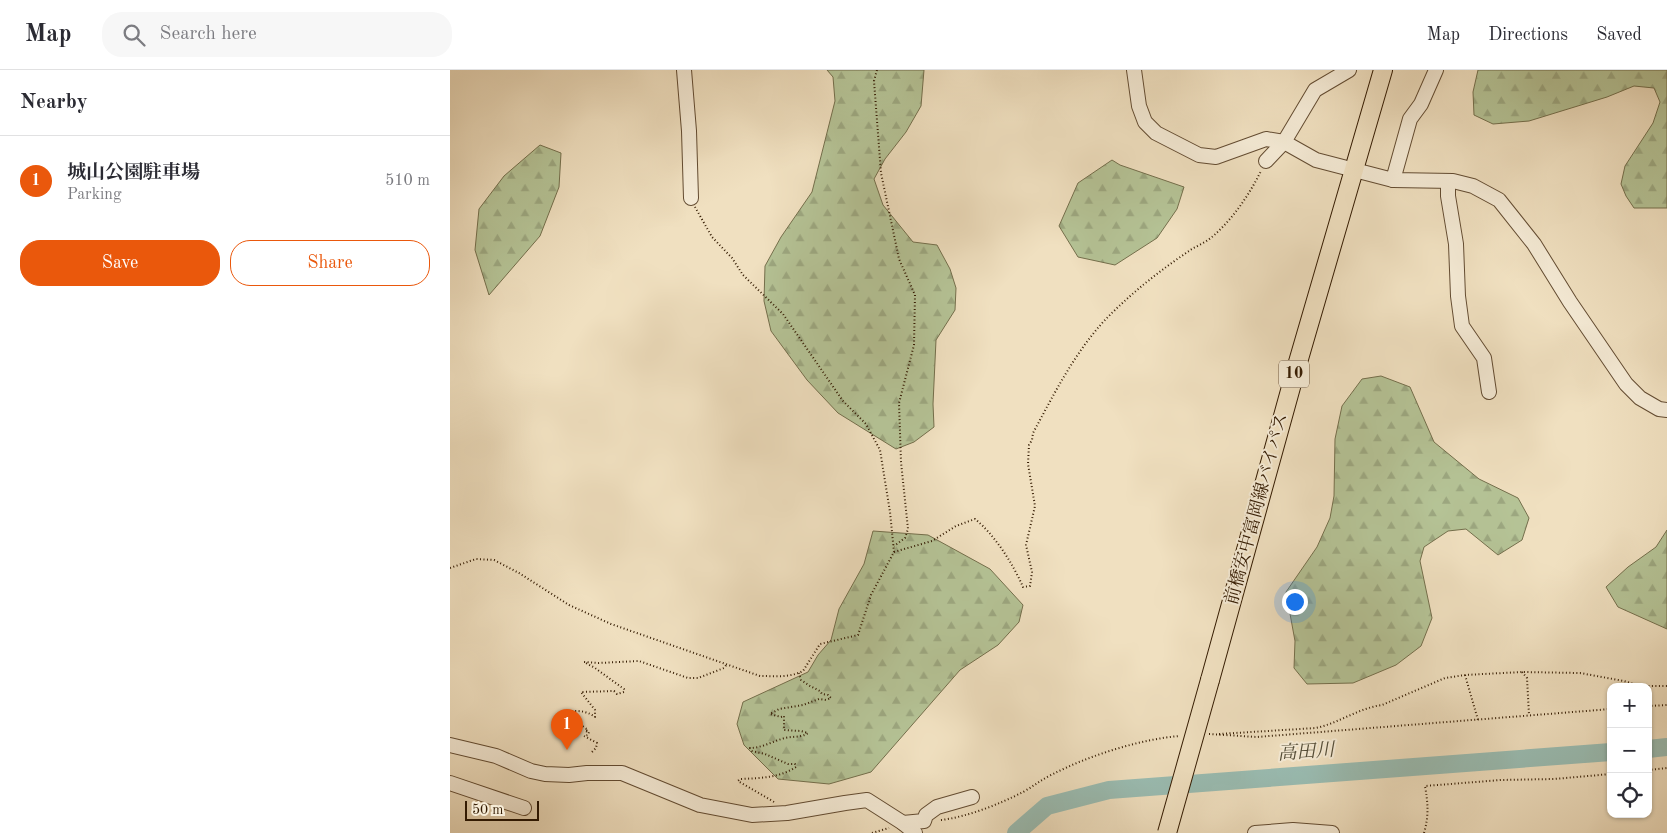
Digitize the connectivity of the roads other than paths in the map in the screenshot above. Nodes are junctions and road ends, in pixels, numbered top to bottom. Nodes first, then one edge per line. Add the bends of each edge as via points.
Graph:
1 (684, 70) edge
2 (1134, 70) edge
3 (1348, 70) edge
4 (1383, 70) edge
5 (1436, 70) edge
6 (1284, 142) junction
7 (1266, 161) road end
8 (1354, 170) junction
9 (1393, 180) junction
10 (1448, 181) junction
11 (691, 198) road end
12 (1489, 392) dead end
13 (1667, 410) edge
14 (450, 745) edge
15 (450, 783) edge
16 (972, 797) dead end
17 (524, 808) dead end
18 (903, 823) junction
19 (915, 833) edge
20 (1167, 833) edge
21 (1255, 833) edge
22 (1332, 833) edge

1 - 11 street
2 - 6 street via 1139,106 1145,122 1156,133 1199,156 1216,157 1266,139
3 - 6 street via 1315,90
4 - 8 main road, 前橋安中富岡線バイパス / 10
5 - 9 street via 1421,104 1410,119
6 - 7 street
6 - 8 street via 1316,160
8 - 9 street
8 - 20 main road, 前橋安中富岡線バイパス / 10, bridge
9 - 10 street
10 - 12 street via 1462,326 1484,358
10 - 13 street via 1473,186 1499,200 1534,244 1626,384 1640,398
14 - 18 street via 496,756 544,774 622,773 700,805 752,815 787,813 866,800
15 - 17 street
16 - 18 street via 937,807 926,815 924,821
18 - 19 street
21 - 22 street via 1293,830

